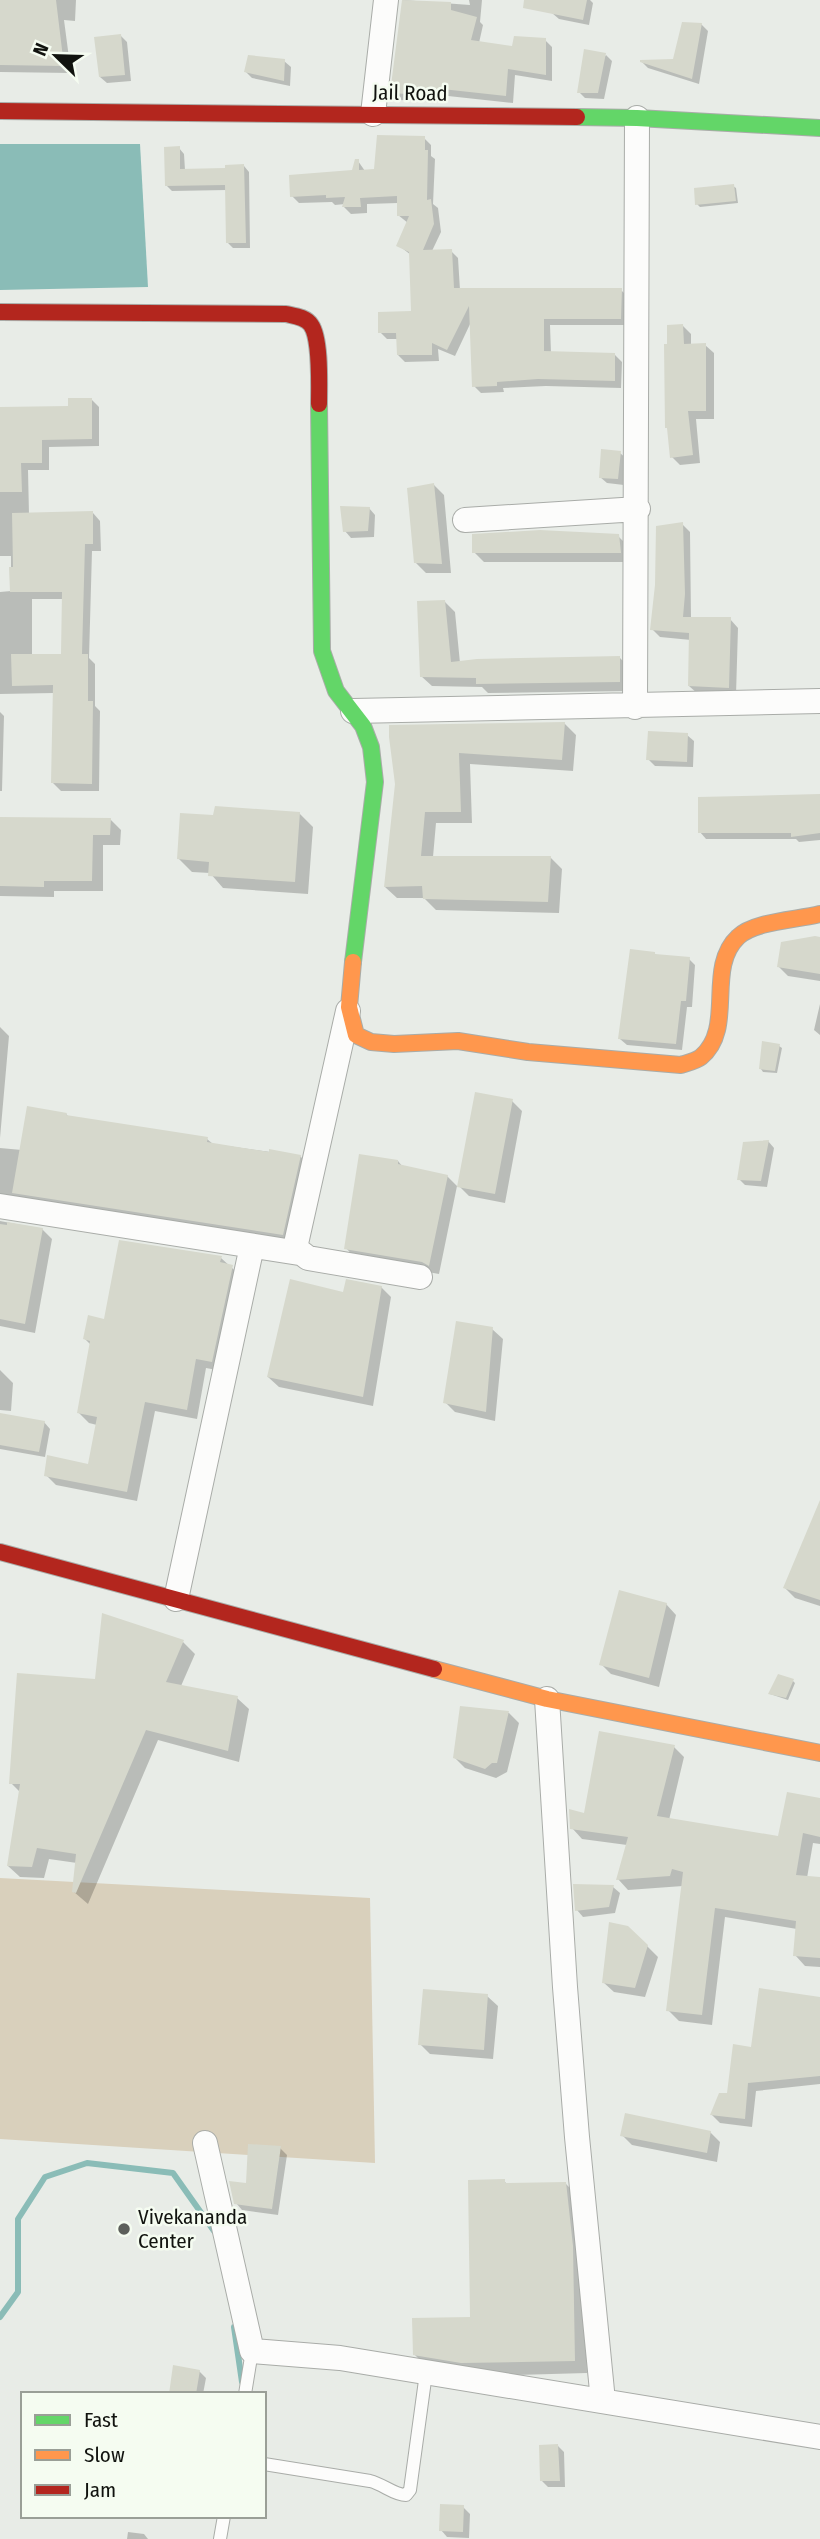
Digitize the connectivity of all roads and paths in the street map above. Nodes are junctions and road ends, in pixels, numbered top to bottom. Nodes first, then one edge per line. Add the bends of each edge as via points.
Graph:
1 (386, 0) edge
2 (0, 111) edge
3 (373, 114) junction
4 (637, 118) junction
5 (820, 128) edge
6 (0, 312) edge
7 (638, 509) junction
8 (465, 520) dead end
9 (820, 701) edge
10 (635, 706) junction
11 (353, 712) junction
12 (820, 915) edge
13 (349, 1007) junction
14 (0, 1206) edge
15 (252, 1246) junction
16 (299, 1253) junction
17 (420, 1277) dead end
18 (0, 1552) edge
19 (176, 1599) junction
20 (548, 1699) junction
21 (820, 1753) edge
22 (205, 2143) dead end
23 (252, 2351) junction
24 (426, 2373) junction
25 (245, 2392) edge
26 (603, 2401) junction
27 (820, 2437) edge
28 (266, 2464) edge
29 (224, 2518) edge
30 (220, 2539) edge

1 - 3 street
2 - 3 street, Jail Road
3 - 4 street, Jail Road
4 - 5 street, Jail Road
4 - 7 street
6 - 11 street via 286,314 306,319 313,327 319,390 322,651 336,691
7 - 8 street
7 - 10 street
9 - 10 street
10 - 11 street
11 - 13 street via 371,747 375,782
12 - 13 street via 764,925 738,935 726,956 714,1040 707,1055 694,1063 528,1052 458,1041 371,1042 356,1035
13 - 16 street via 295,1241
14 - 15 street
15 - 16 street
15 - 19 street
16 - 17 street
18 - 19 street
19 - 20 street
20 - 21 street
20 - 26 street via 571,2069
22 - 23 street
23 - 24 street via 340,2358
23 - 25 lane
24 - 26 street
24 - 28 lane via 406,2495 376,2482
26 - 27 street
29 - 30 lane

